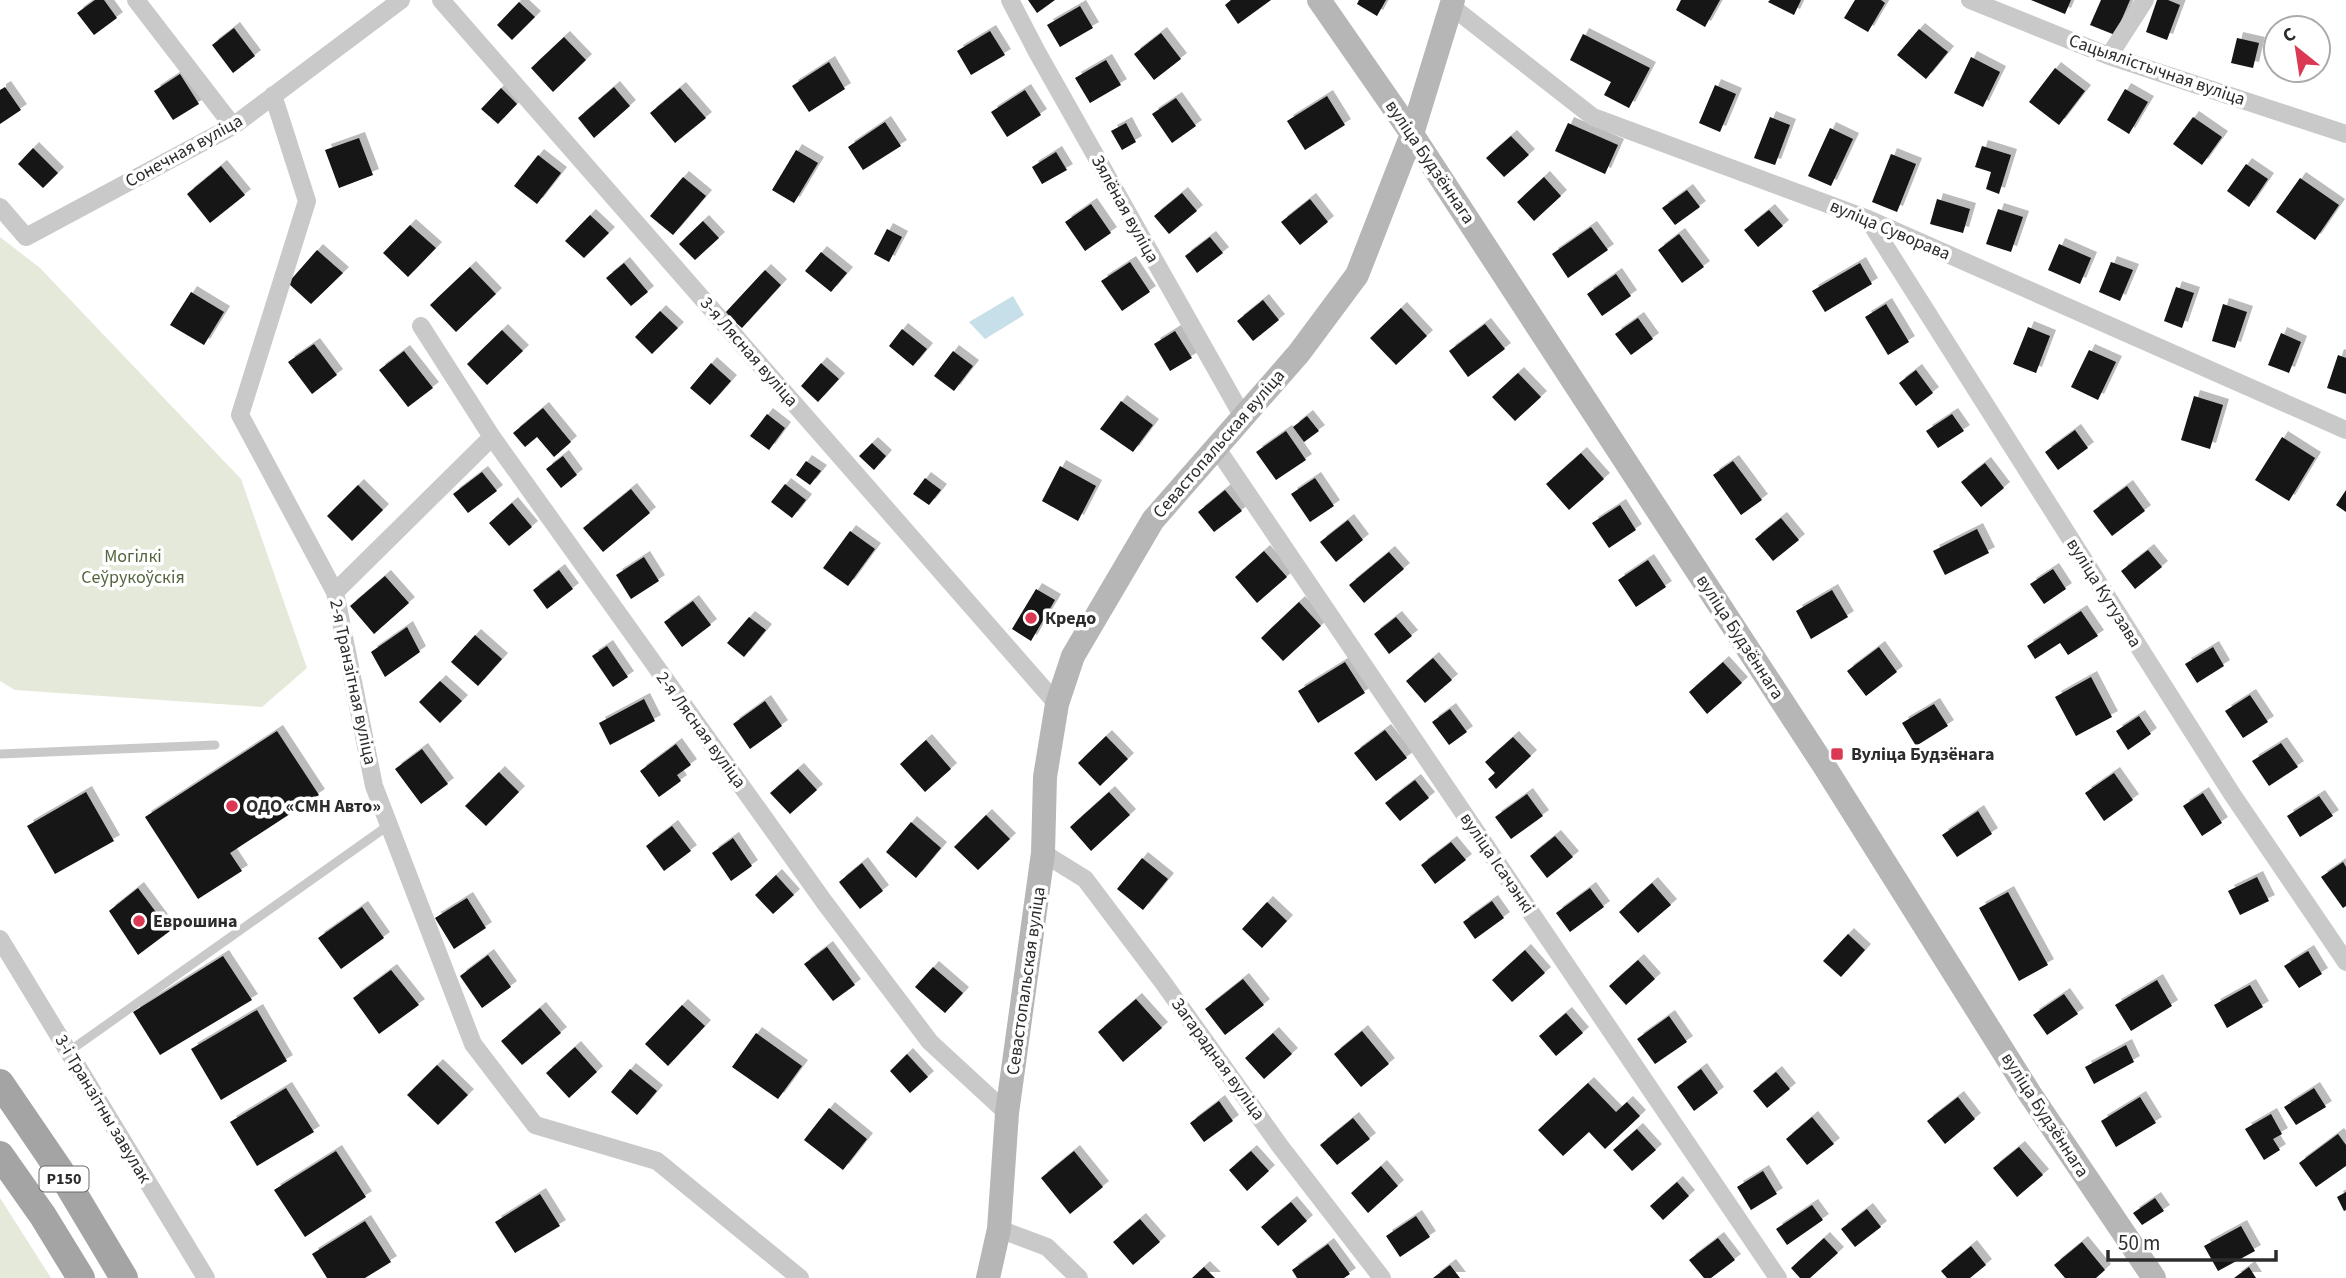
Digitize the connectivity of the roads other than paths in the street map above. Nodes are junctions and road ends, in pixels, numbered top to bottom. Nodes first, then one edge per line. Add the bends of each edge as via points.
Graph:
1 (136, 0) edge
2 (401, 0) edge
3 (441, 0) edge
4 (1010, 0) edge
5 (1319, 0) edge
6 (1970, 0) edge
7 (2145, 0) edge
8 (1452, 3) edge
9 (2109, 56) junction
10 (273, 95) junction
11 (233, 126) junction
12 (1412, 134) junction
13 (2346, 134) edge
14 (0, 207) edge
15 (1868, 219) junction
16 (421, 326) dead end
17 (1243, 417) junction
18 (2346, 430) edge
19 (492, 436) junction
20 (1216, 447) junction
21 (335, 592) junction
22 (1057, 704) junction
23 (215, 745) dead end
24 (0, 754) edge
25 (389, 825) junction
26 (1043, 853) junction
27 (0, 939) edge
28 (2346, 962) edge
29 (68, 1052) junction
30 (0, 1083) edge
31 (1007, 1113) junction
32 (0, 1155) edge
33 (999, 1230) junction
34 (81, 1278) edge
35 (124, 1278) edge
36 (206, 1278) edge
37 (800, 1278) edge
38 (988, 1278) edge
39 (1079, 1278) edge
40 (1382, 1278) edge
41 (1778, 1278) edge
42 (2154, 1278) edge

1 - 11 street
2 - 10 street, Сонечная вуліца
3 - 22 street, 3-я Лясная вуліца
4 - 17 street, Зялёная вуліца
5 - 12 street, вуліца Будзённага
6 - 9 street, Сацыялістычная вуліца
7 - 9 street
8 - 12 street, Севастопальская вуліца
8 - 15 street, вуліца Суворава via 1593,117
9 - 13 street, Сацыялістычная вуліца
10 - 11 street, Сонечная вуліца
10 - 21 street, 2-я Транзітная вуліца via 307,201 240,415
11 - 14 street, Сонечная вуліца via 26,237
12 - 17 street, Севастопальская вуліца via 1357,275
12 - 42 street, вуліца Будзённага
15 - 18 street, вуліца Суворава
15 - 28 street, вуліца Кутузава via 2232,794
16 - 19 street, 2-я Лясная вуліца
17 - 20 street, Севастопальская вуліца
19 - 21 street
19 - 31 street, 2-я Лясная вуліца via 922,1032
20 - 22 street, Севастопальская вуліца via 1153,520 1073,656
20 - 41 street, вуліца Ісачэнкі
21 - 25 street, 2-я Транзітная вуліца via 374,786
22 - 26 street, Севастопальская вуліца via 1045,777
23 - 24 lane
25 - 29 lane
25 - 37 street, 2-я Транзітная вуліца via 473,1044 535,1125 657,1161
26 - 31 street, Севастопальская вуліца
26 - 40 street, Загарадная вуліца via 1086,878
27 - 29 street, 3-і Транзітны завулак
29 - 36 street, 3-і Транзітны завулак
30 - 35 main road, Р150
31 - 33 street, Севастопальская вуліца
32 - 34 main road, Р150
33 - 38 street, Севастопальская вуліца
33 - 39 street via 1047,1247

